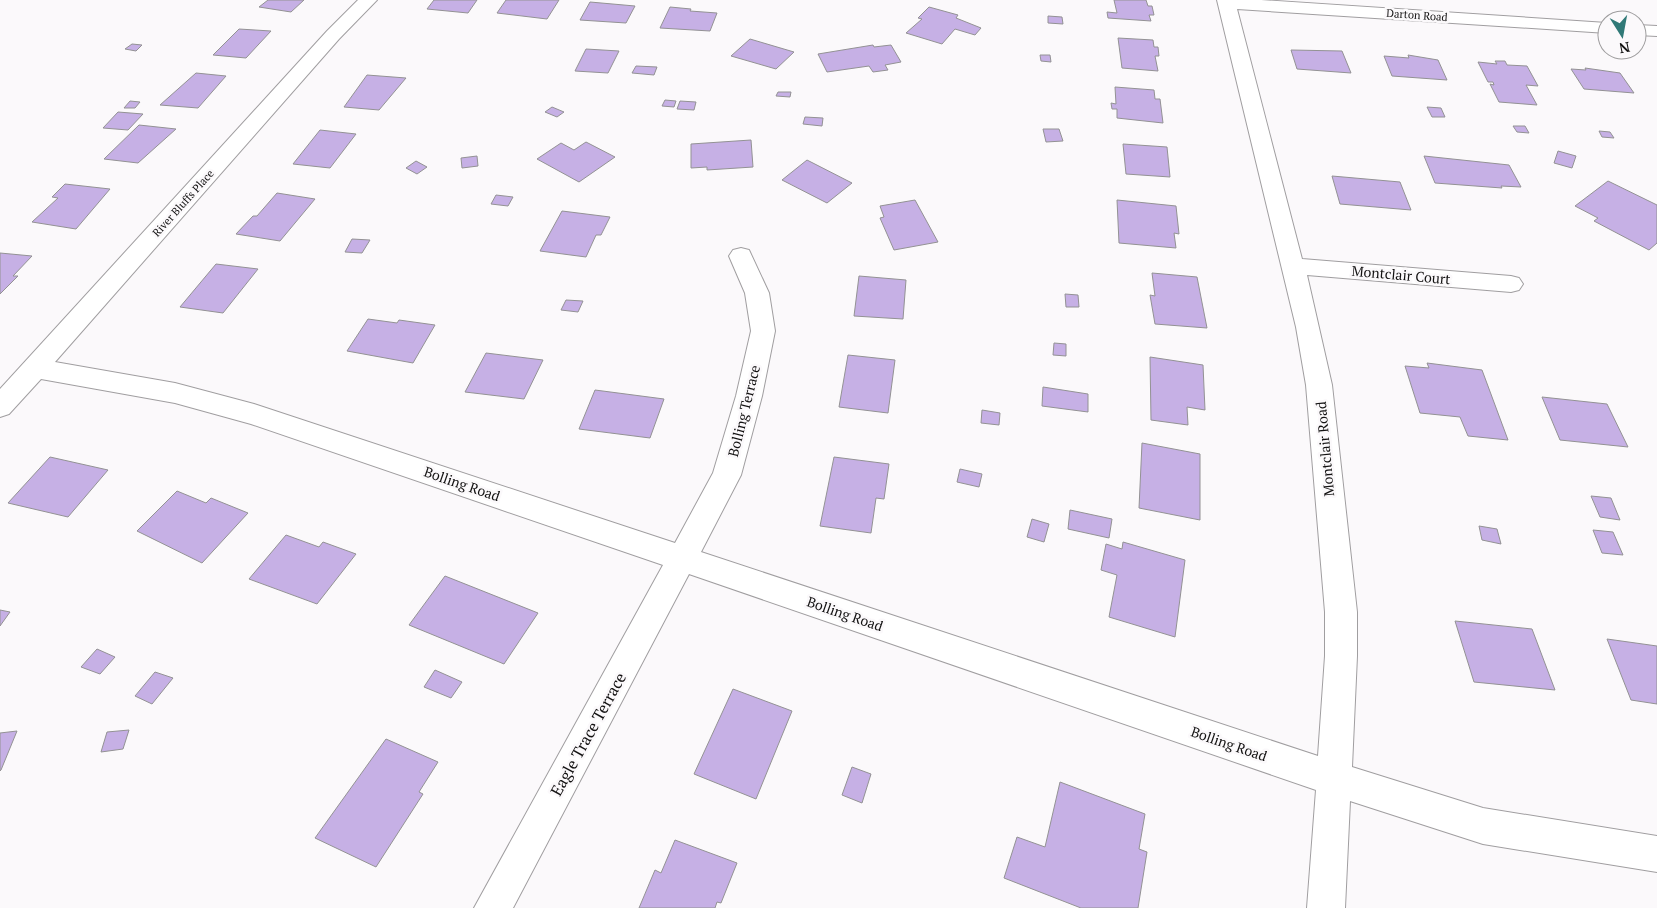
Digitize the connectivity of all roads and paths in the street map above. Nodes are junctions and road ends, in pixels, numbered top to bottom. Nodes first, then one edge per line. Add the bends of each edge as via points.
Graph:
1 (368, 0) edge
2 (1226, 1) edge
3 (1597, 27) edge
4 (740, 256) dead end
5 (1292, 266) junction
6 (1511, 284) dead end
7 (35, 368) junction
8 (0, 407) edge
9 (683, 560) junction
10 (1334, 779) junction
11 (1657, 854) edge
12 (493, 908) edge
13 (1326, 908) edge

1 - 7 street, River Bluffs Place
2 - 3 street, Darton Road
2 - 5 street, Montclair Road
4 - 9 street, Bolling Terrace via 757,293 763,330 727,475
5 - 6 street, Montclair Court
5 - 10 street, Montclair Road via 1320,385 1341,612
7 - 8 street, River Bluffs Place
7 - 9 street, Bolling Road via 175,393 254,414
9 - 10 street, Bolling Road
9 - 12 street, Eagle Trace Terrace
10 - 11 street, Bolling Road via 1483,826
10 - 13 street, Montclair Road

